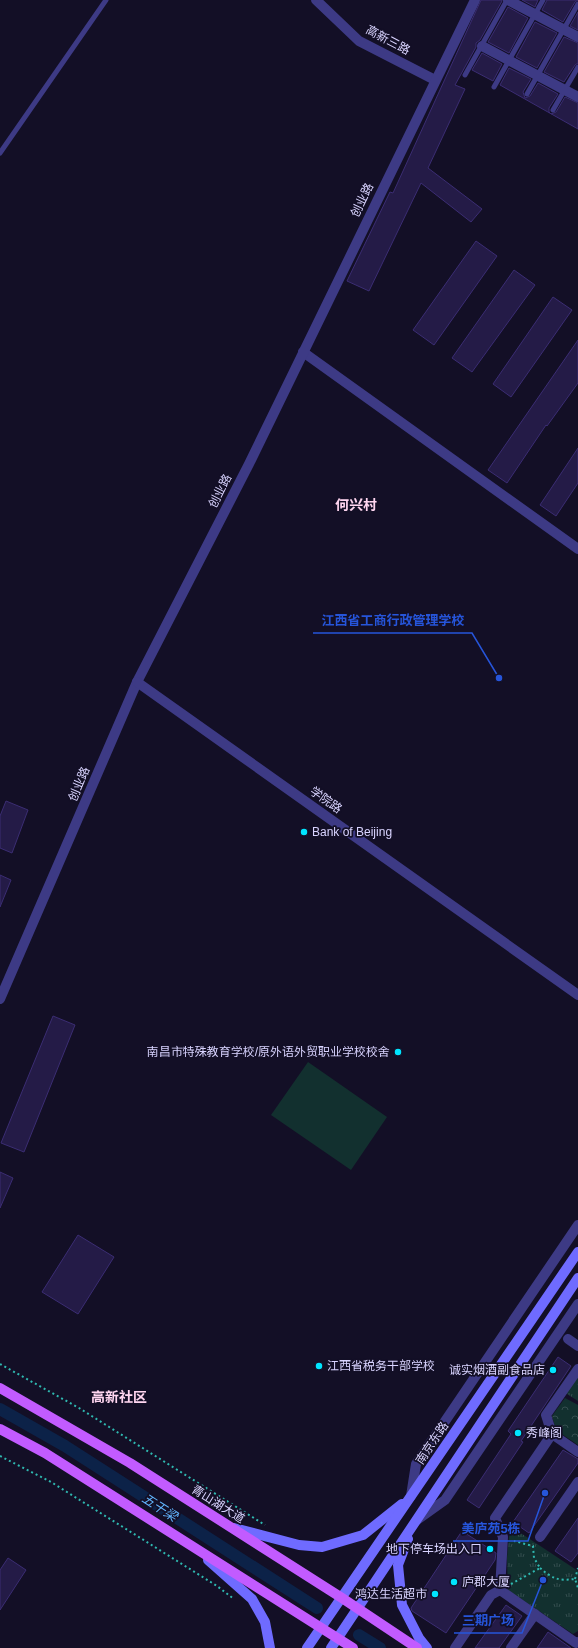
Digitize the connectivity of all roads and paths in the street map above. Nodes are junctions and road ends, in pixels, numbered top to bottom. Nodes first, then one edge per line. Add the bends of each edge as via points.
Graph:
1 (106, 0) edge
2 (316, 0) edge
3 (475, 0) edge
4 (508, 0) edge
5 (543, 0) edge
6 (578, 4) edge
7 (535, 14) junction
8 (564, 30) junction
9 (578, 38) edge
10 (482, 46) junction
11 (509, 60) junction
12 (578, 67) edge
13 (465, 75) dead end
14 (537, 76) junction
15 (435, 80) junction
16 (494, 87) dead end
17 (564, 90) junction
18 (527, 94) dead end
19 (578, 98) edge
20 (553, 110) dead end
21 (0, 154) edge
22 (303, 352) junction
23 (578, 549) edge
24 (137, 682) junction
25 (578, 995) edge
26 (0, 1000) edge
27 (578, 1225) edge
28 (578, 1252) edge
29 (578, 1278) edge
30 (578, 1304) edge
31 (568, 1340) dead end
32 (578, 1346) edge
33 (0, 1364) edge
34 (578, 1369) edge
35 (0, 1388) edge
36 (0, 1429) edge
37 (552, 1434) junction
38 (578, 1452) edge
39 (0, 1456) edge
40 (578, 1482) edge
41 (411, 1496) junction
42 (413, 1523) junction
43 (265, 1524) dead end
44 (230, 1527) junction
45 (503, 1537) junction
46 (540, 1537) dead end
47 (193, 1546) junction
48 (540, 1568) junction
49 (578, 1568) edge
50 (575, 1578) junction
51 (578, 1588) edge
52 (500, 1590) junction
53 (342, 1598) junction
54 (235, 1600) dead end
55 (358, 1608) junction
56 (535, 1614) junction
57 (321, 1627) junction
58 (338, 1638) junction
59 (576, 1644) edge
60 (270, 1648) edge
61 (307, 1648) edge
62 (331, 1648) edge
63 (353, 1648) edge
64 (418, 1648) edge
65 (427, 1648) edge
66 (455, 1648) edge
67 (511, 1648) edge

1 - 21 lane
2 - 15 street, 高新三路 via 359,41
3 - 15 street, 创业路
4 - 7 street
4 - 10 lane
5 - 7 lane
6 - 8 lane
7 - 8 street
7 - 11 lane
8 - 9 street
8 - 14 lane
10 - 11 street
10 - 13 lane
11 - 14 street
11 - 16 lane
12 - 17 lane
14 - 17 street
14 - 18 lane
15 - 22 street, 创业路
17 - 19 street
17 - 20 lane
22 - 23 street
22 - 24 street, 创业路 via 249,464
24 - 25 street, 学院路
24 - 26 street, 创业路
27 - 41 street via 416,1464
28 - 41 main road, 南京东路
29 - 42 main road
30 - 42 street via 445,1500
31 - 32 street
33 - 43 path via 78,1408
34 - 37 street via 546,1415
35 - 44 main road, 青山湖大道 via 130,1464
36 - 47 main road via 45,1453
37 - 38 street
37 - 45 street via 495,1518
39 - 54 path via 52,1482 217,1586
40 - 46 street
41 - 44 main road via 363,1535 322,1547 299,1545
41 - 53 main road, 南京东路
42 - 55 main road
42 - 65 main road via 398,1565 402,1605
44 - 53 main road, 青山湖大道
45 - 48 path via 533,1546 534,1558
45 - 52 street
47 - 57 main road
47 - 60 main road via 252,1599 265,1622
48 - 50 path via 551,1577 562,1581
48 - 52 path
49 - 50 path
50 - 51 path
52 - 56 street
52 - 66 street via 491,1595
53 - 55 main road, 青山湖大道
53 - 57 main road, 南京东路
55 - 58 main road
55 - 64 main road, 青山湖大道
56 - 59 street
56 - 67 street
57 - 58 main road
57 - 61 main road, 南京东路
58 - 62 main road
58 - 63 main road

